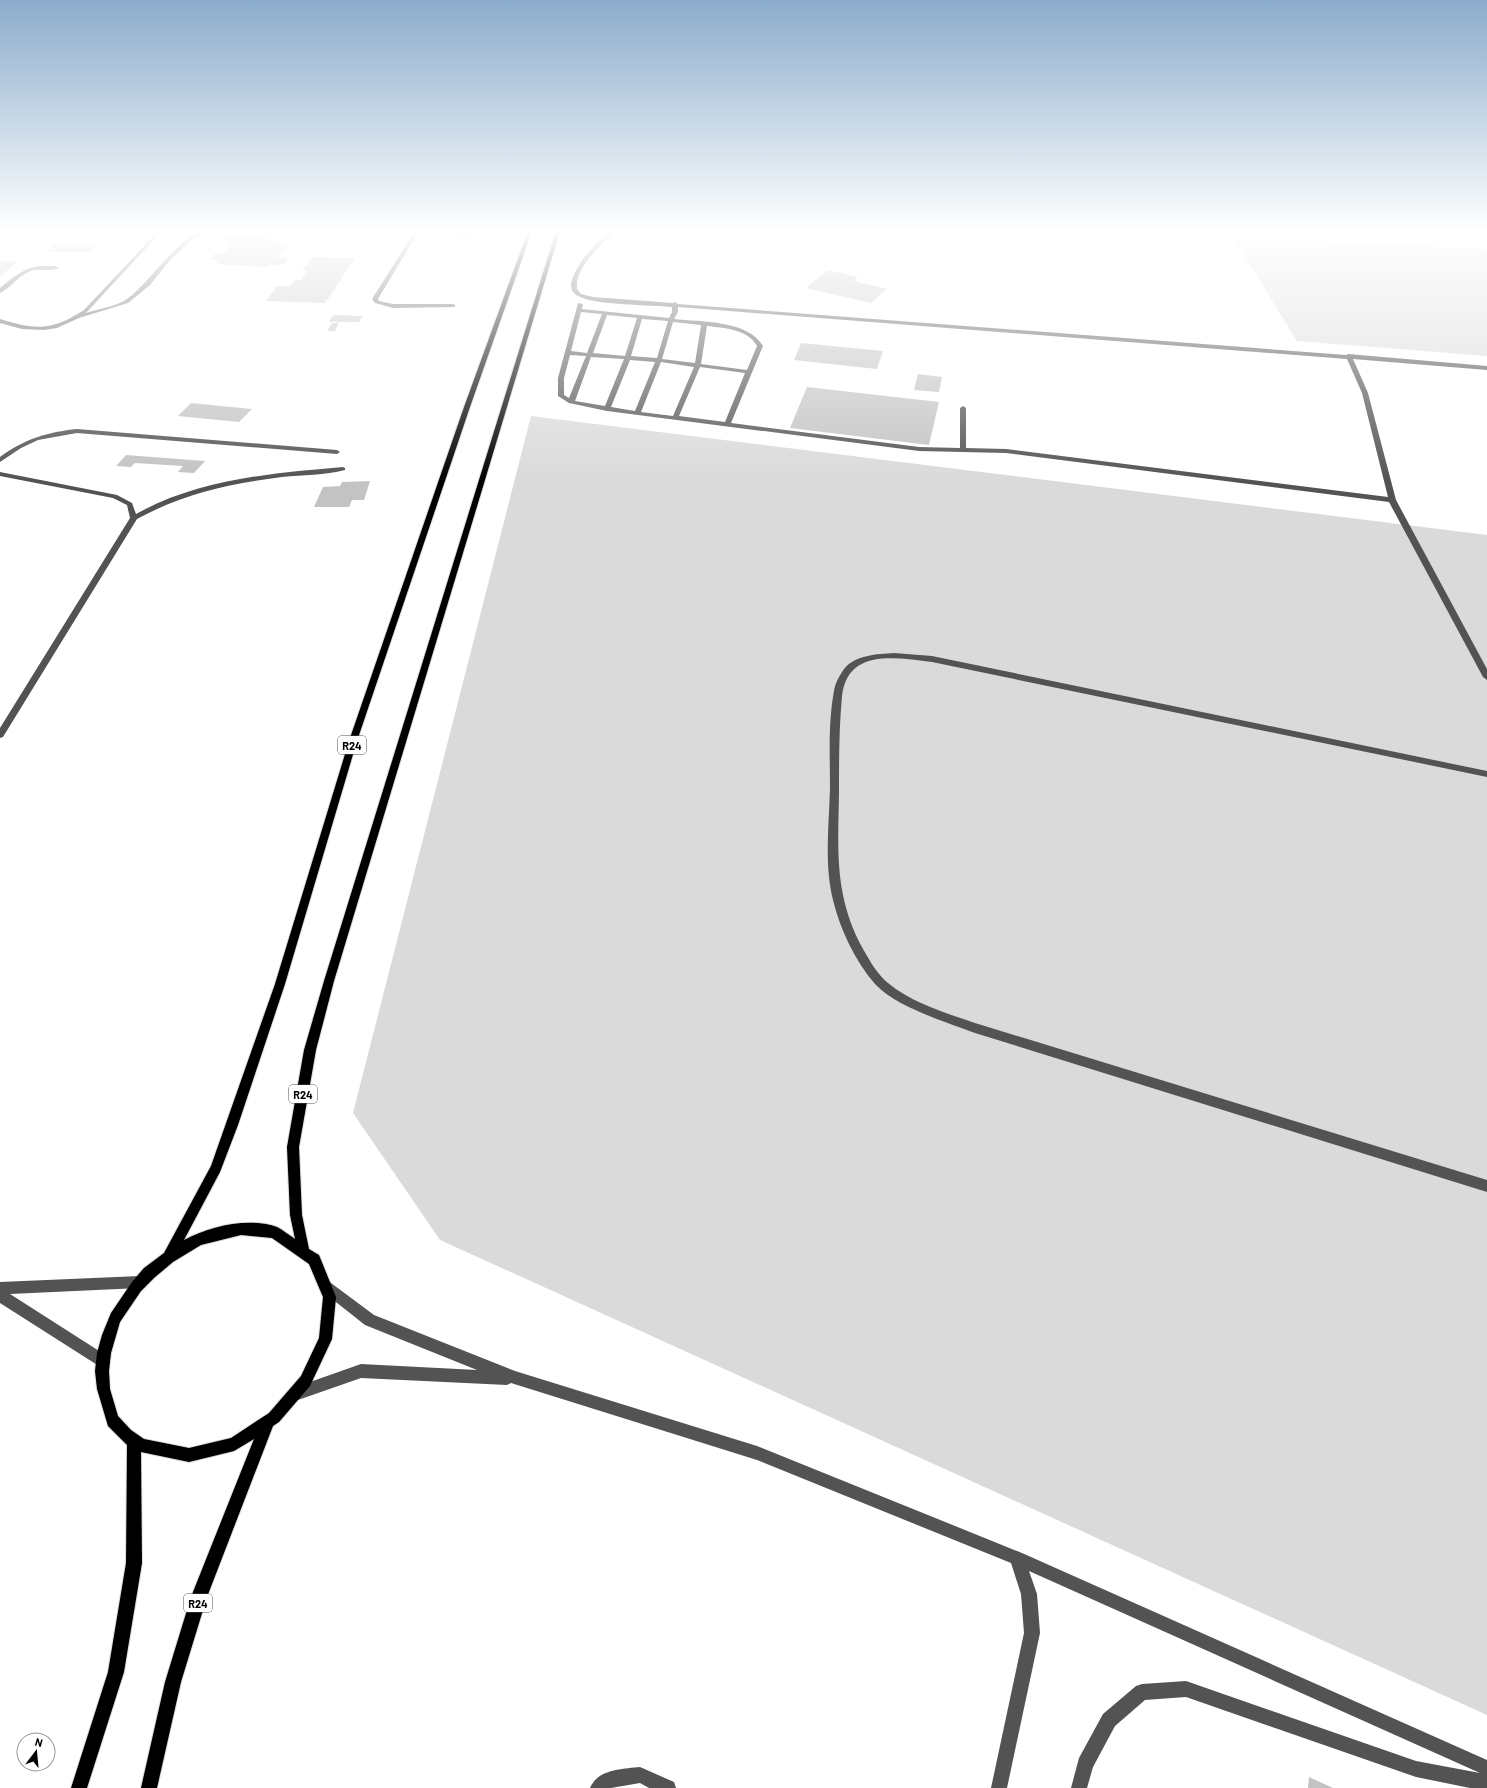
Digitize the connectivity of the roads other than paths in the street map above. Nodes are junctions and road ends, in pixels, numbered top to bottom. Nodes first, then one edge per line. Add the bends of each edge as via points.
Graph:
1 (81, 314) edge
2 (89, 314) edge
3 (500, 314) edge
4 (533, 314) edge
5 (578, 314) edge
6 (604, 314) edge
7 (618, 314) edge
8 (673, 314) edge
9 (810, 314) edge
10 (640, 317) junction
11 (75, 319) junction
12 (671, 320) junction
13 (0, 321) edge
14 (704, 325) junction
15 (568, 353) junction
16 (589, 354) junction
17 (628, 356) junction
18 (1348, 356) junction
19 (659, 360) junction
20 (698, 365) junction
21 (1487, 368) edge
22 (749, 372) junction
23 (571, 402) junction
24 (963, 408) dead end
25 (607, 409) junction
26 (637, 413) junction
27 (675, 418) junction
28 (727, 425) junction
29 (963, 450) junction
30 (337, 452) dead end
31 (0, 460) edge
32 (343, 469) dead end
33 (0, 474) edge
34 (8, 476) junction
35 (0, 478) edge
36 (1392, 500) junction
37 (134, 518) junction
38 (1487, 677) edge
39 (0, 735) edge
40 (1487, 774) edge
41 (1487, 1186) edge
42 (303, 1247) junction
43 (169, 1256) junction
44 (140, 1282) junction
45 (327, 1286) junction
46 (0, 1288) edge
47 (0, 1295) edge
48 (102, 1361) junction
49 (515, 1378) junction
50 (298, 1393) junction
51 (267, 1424) junction
52 (134, 1441) junction
53 (1017, 1558) junction
54 (1487, 1768) edge
55 (1487, 1783) edge
56 (79, 1788) edge
57 (149, 1788) edge
58 (598, 1788) edge
59 (668, 1788) edge
60 (999, 1788) edge
61 (1079, 1788) edge

1 - 11 street
2 - 11 street
3 - 43 main road, R24 via 353,741 280,984 232,1125 216,1168
4 - 42 main road, R24 via 310,1050 293,1147 296,1215
5 - 15 street
6 - 16 street
7 - 10 street
8 - 12 street
9 - 18 street
10 - 12 street
10 - 17 street
11 - 13 street via 38,329 24,329
12 - 14 street
12 - 19 street
14 - 20 street
14 - 22 street via 746,333 756,340 760,346
15 - 16 street
15 - 23 street via 561,378 561,396
16 - 17 street
16 - 23 street
17 - 19 street
17 - 25 street
18 - 21 street
18 - 36 street via 1364,393
19 - 20 street
19 - 26 street
20 - 22 street
20 - 27 street
22 - 28 street
23 - 25 street
24 - 29 street
25 - 26 street
26 - 27 street
27 - 28 street
28 - 29 street via 919,449
29 - 36 street via 1006,451
30 - 31 street via 77,431 50,433 28,441
32 - 37 street via 292,474 205,490 169,500
33 - 34 street
34 - 35 street
34 - 37 street via 115,496 130,504
36 - 38 street
37 - 39 street
40 - 41 street via 932,659 887,655 855,663 847,669 841,681 836,732 833,872 836,898 844,925 854,944 880,982 900,998 948,1019
42 - 43 main road, R24 via 275,1233 241,1229 205,1237
42 - 45 main road, R24 via 318,1264
43 - 44 main road, R24
44 - 46 street
44 - 48 main road, R24 via 122,1307 109,1333
45 - 49 street via 370,1320
45 - 50 main road, R24 via 330,1311 326,1338 315,1366
47 - 48 street
48 - 52 main road, R24 via 103,1393 113,1421
49 - 50 street via 361,1371
49 - 53 street via 757,1453
50 - 51 main road, R24
51 - 52 main road, R24 via 234,1443 207,1453 180,1455 155,1451
51 - 57 main road, R24 via 199,1597 173,1682
52 - 56 main road via 134,1562 116,1672
53 - 54 street
53 - 60 street via 1029,1594 1032,1633
55 - 61 street via 1416,1768 1186,1689 1142,1692 1109,1720 1085,1764
58 - 59 street via 608,1780 640,1775

